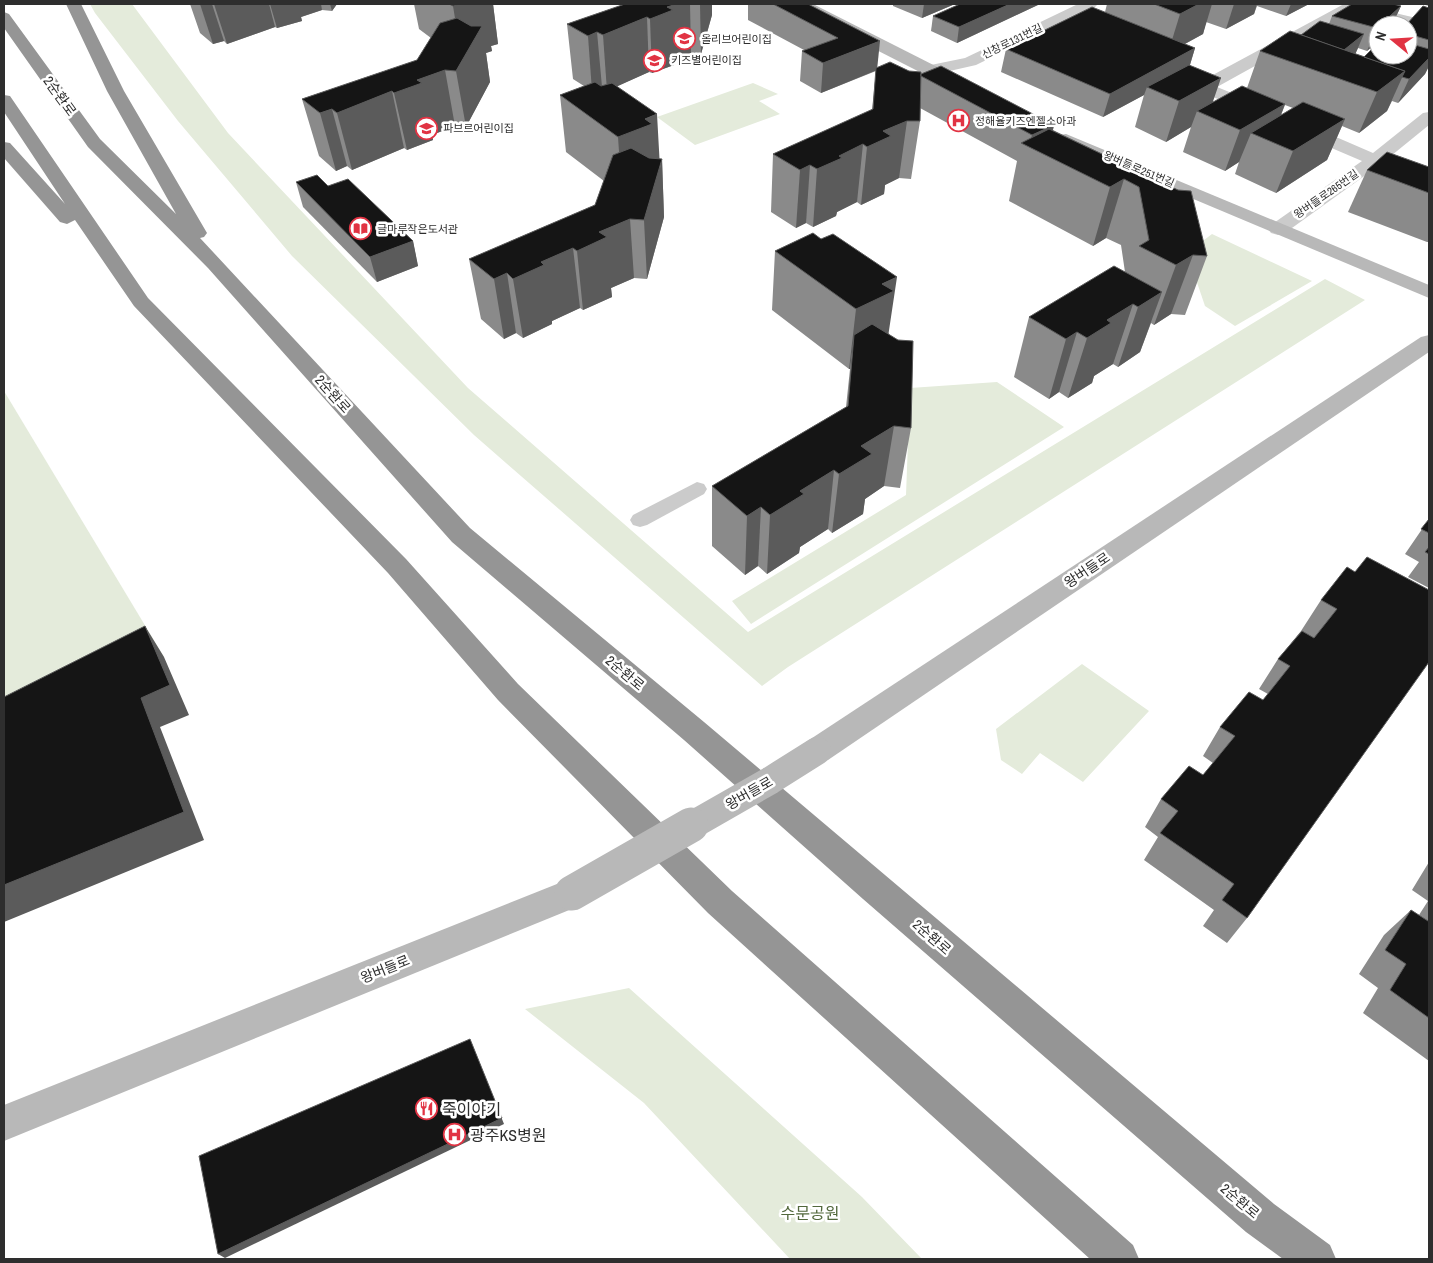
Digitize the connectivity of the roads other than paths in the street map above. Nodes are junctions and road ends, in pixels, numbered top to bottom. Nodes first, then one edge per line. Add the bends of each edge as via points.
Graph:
1 (73, 4) edge
2 (802, 4) edge
3 (1090, 4) edge
4 (1347, 5) edge
5 (4, 17) edge
6 (1429, 26) edge
7 (932, 70) junction
8 (977, 95) edge
9 (4, 100) edge
10 (1429, 117) edge
11 (1051, 132) edge
12 (4, 147) edge
13 (1375, 160) junction
14 (1278, 229) junction
15 (215, 264) junction
16 (1429, 292) edge
17 (141, 302) junction
18 (1429, 342) edge
19 (697, 489) dead end
20 (640, 520) dead end
21 (4, 1123) edge
22 (1119, 1259) edge
23 (1316, 1259) edge

1 - 15 highway via 146,145
2 - 7 main road
3 - 7 street, 신창로131번길 via 970,62
4 - 6 street, 왕버들로265번길
4 - 13 street, 왕버들로265번길 via 1204,87
5 - 15 highway, 2순환로 via 94,143
7 - 8 main road
9 - 17 highway
10 - 13 street, 왕버들로265번길
11 - 14 main road, 왕버들로251번길
12 - 17 highway
13 - 14 street, 왕버들로265번길
14 - 16 main road, 왕버들로251번길
15 - 23 highway, 2순환로 via 462,535 1260,1218
17 - 22 highway via 397,566 508,692 720,902
18 - 21 main road, 왕버들로, bridge via 817,751 572,893
19 - 20 lane

